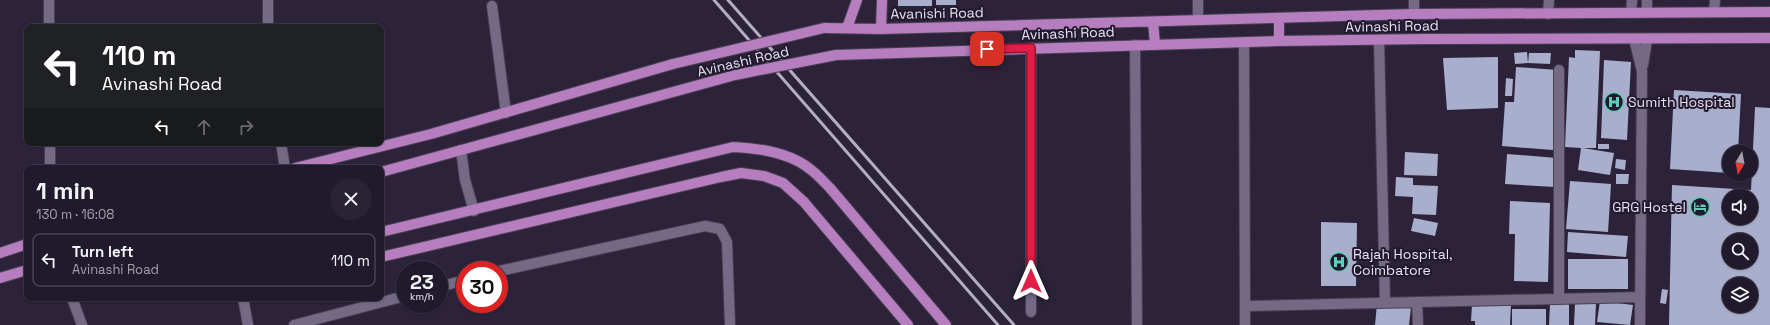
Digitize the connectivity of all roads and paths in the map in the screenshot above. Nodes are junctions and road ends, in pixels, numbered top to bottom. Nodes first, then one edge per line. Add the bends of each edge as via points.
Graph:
1 (49, 0) edge
2 (268, 0) edge
3 (857, 0) edge
4 (882, 0) edge
5 (1198, 0) edge
6 (1414, 0) edge
7 (1549, 0) edge
8 (1632, 0) edge
9 (1647, 0) edge
10 (1715, 0) edge
11 (492, 6) dead end
12 (1714, 11) junction
13 (1647, 12) junction
14 (1770, 12) edge
15 (1631, 13) junction
16 (1414, 14) junction
17 (1548, 14) junction
18 (1279, 18) junction
19 (1198, 20) junction
20 (1153, 22) junction
21 (49, 24) edge
22 (268, 24) edge
23 (824, 28) joint
24 (847, 28) junction
25 (881, 29) junction
26 (1770, 38) edge
27 (1379, 40) junction
28 (1634, 40) junction
29 (1647, 40) junction
30 (1279, 41) junction
31 (1244, 42) junction
32 (1155, 44) junction
33 (1135, 45) junction
34 (1031, 48) junction
35 (1559, 70) dead end
36 (1642, 71) junction
37 (506, 113) junction
38 (50, 146) edge
39 (281, 146) edge
40 (461, 150) junction
41 (50, 165) edge
42 (285, 165) edge
43 (307, 165) edge
44 (384, 171) edge
45 (474, 211) junction
46 (384, 231) edge
47 (24, 245) edge
48 (0, 253) edge
49 (384, 256) edge
50 (508, 269) edge
51 (24, 271) edge
52 (0, 278) edge
53 (1640, 297) junction
54 (396, 298) edge
55 (1559, 299) junction
56 (73, 301) edge
57 (244, 301) edge
58 (1417, 302) junction
59 (1385, 303) junction
60 (1245, 306) junction
61 (1030, 312) dead end
62 (82, 325) edge
63 (248, 325) edge
64 (294, 325) edge
65 (730, 325) edge
66 (908, 325) edge
67 (946, 325) edge
68 (1137, 325) edge
69 (1245, 325) edge
70 (1418, 325) edge
71 (1640, 325) edge

1 - 21 street
2 - 22 street
3 - 24 main road
4 - 25 main road
5 - 19 street
6 - 16 street
7 - 17 street
8 - 15 street
9 - 13 street
10 - 12 street
11 - 37 street
12 - 13 main road, Avanishi Road
12 - 14 main road, Avanishi Road
13 - 15 main road, Avanishi Road
15 - 17 main road, Avanishi Road
16 - 17 main road, Avanishi Road
16 - 18 main road, Avanishi Road
18 - 19 main road, Avanishi Road
18 - 30 main road
19 - 20 main road, Avanishi Road
20 - 25 main road, Avanishi Road
20 - 32 main road
23 - 24 main road, Avanishi Road
23 - 37 main road, Avinashi Road, bridge via 673,64
24 - 25 main road, Avanishi Road
26 - 29 main road, Avinashi Road
27 - 28 main road, Avinashi Road
27 - 30 main road, Avinashi Road
27 - 59 street
28 - 29 main road, Avinashi Road
28 - 36 street
29 - 36 street
30 - 31 main road, Avinashi Road
31 - 32 main road, Avinashi Road
31 - 60 street
32 - 33 main road, Avinashi Road
33 - 34 main road, Avinashi Road
33 - 68 street
34 - 40 main road, Avinashi Road, bridge via 836,55 735,75
34 - 61 street
35 - 55 street
36 - 53 street
37 - 43 main road, Avinashi Road
38 - 41 street
39 - 42 street
40 - 44 main road, Avinashi Road
40 - 45 street via 465,180
45 - 46 main road
45 - 67 main road via 733,147 760,148 785,156 809,168 830,188
47 - 48 main road
49 - 66 main road via 721,177 741,174 764,176 783,183 804,202
50 - 65 street via 705,226 720,229 727,242
51 - 52 main road
53 - 55 street
53 - 71 street
54 - 64 street
55 - 58 street
56 - 62 street
57 - 63 street
58 - 59 street
58 - 70 street
59 - 60 street
60 - 69 street

